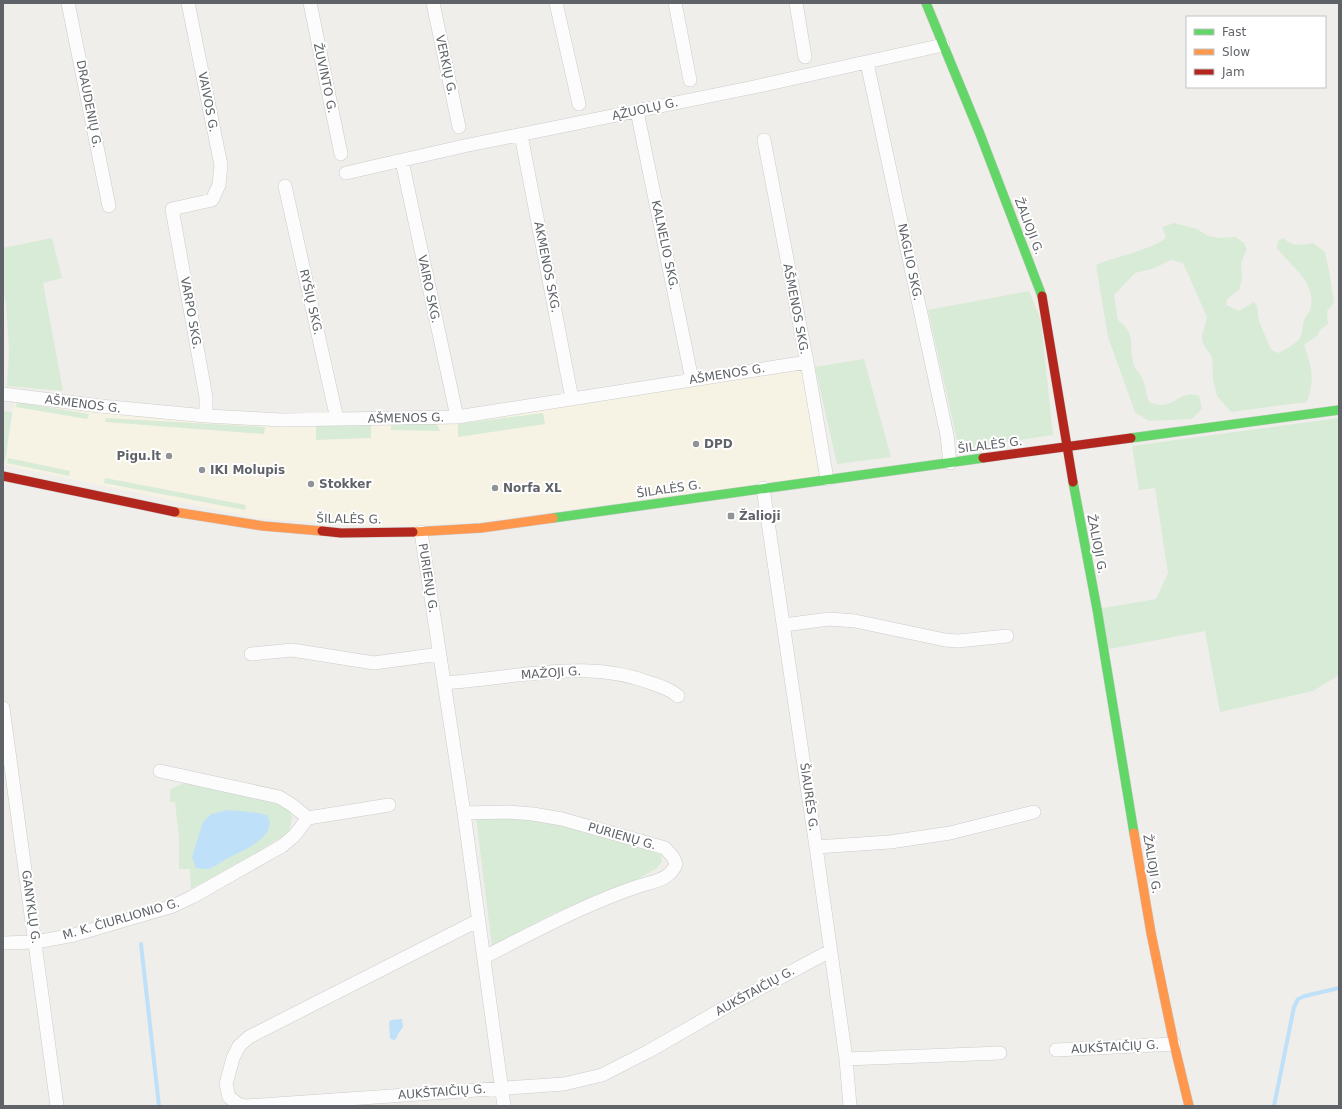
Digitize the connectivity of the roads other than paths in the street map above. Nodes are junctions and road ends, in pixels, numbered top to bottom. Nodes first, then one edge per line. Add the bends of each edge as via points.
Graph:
1 (68, 3) edge
2 (188, 3) edge
3 (310, 3) edge
4 (433, 3) edge
5 (556, 3) edge
6 (675, 3) edge
7 (796, 3) edge
8 (926, 3) edge
9 (943, 45) junction
10 (805, 57) dead end
11 (867, 63) junction
12 (690, 80) dead end
13 (579, 104) dead end
14 (637, 111) junction
15 (459, 127) dead end
16 (521, 135) junction
17 (764, 140) dead end
18 (341, 154) dead end
19 (402, 161) junction
20 (346, 172) dead end
21 (285, 186) dead end
22 (109, 206) dead end
23 (172, 209) joint
24 (807, 362) junction
25 (692, 380) junction
26 (3, 394) edge
27 (572, 399) junction
28 (1339, 410) edge
29 (206, 416) junction
30 (457, 417) junction
31 (337, 419) junction
32 (1067, 448) junction
33 (950, 463) junction
34 (3, 476) edge
35 (827, 479) junction
36 (763, 488) junction
37 (421, 532) junction
38 (784, 625) junction
39 (1007, 636) dead end
40 (251, 654) dead end
41 (440, 654) junction
42 (444, 683) junction
43 (678, 696) dead end
44 (3, 708) edge
45 (160, 771) dead end
46 (389, 805) dead end
47 (1034, 812) dead end
48 (464, 813) junction
49 (308, 818) junction
50 (816, 847) junction
51 (479, 920) junction
52 (36, 942) junction
53 (3, 943) edge
54 (830, 951) junction
55 (484, 957) junction
56 (1174, 1044) junction
57 (1056, 1050) dead end
58 (1000, 1053) dead end
59 (846, 1059) junction
60 (501, 1088) junction
61 (57, 1106) edge
62 (504, 1106) edge
63 (850, 1106) edge
64 (1189, 1106) edge

1 - 22 street, DRAUDENIŲ G.
2 - 23 street, VAIVOS G. via 220,165 219,185 212,200
3 - 18 street, ŽUVINTO G.
4 - 15 street, VERKIŲ G.
5 - 13 street
6 - 12 street
7 - 10 street
8 - 9 main road, ŽALIOJI G.
9 - 11 street, ĄŽUOLŲ G.
9 - 32 main road, ŽALIOJI G. via 1042,295 1048,318
11 - 14 street, ĄŽUOLŲ G.
11 - 33 street, NAGLIO SKG. via 948,435
14 - 16 street, ĄŽUOLŲ G.
14 - 25 street, KALNELIO SKG.
16 - 19 street, ĄŽUOLŲ G.
16 - 27 street, AKMENOS SKG.
17 - 24 street, AŠMENOS SKG.
19 - 20 street, ĄŽUOLŲ G.
19 - 30 street, VAIRO SKG.
21 - 31 street, RYŠIŲ SKG.
23 - 29 street, VARPO SKG. via 206,398
24 - 25 street, AŠMENOS G.
24 - 35 street, AŠMENOS SKG.
25 - 27 street, AŠMENOS G.
26 - 29 street, AŠMENOS G.
27 - 30 street, AŠMENOS G.
28 - 32 main road, ŠILALĖS G. via 1167,432
29 - 31 street, AŠMENOS G. via 282,420
30 - 31 street, AŠMENOS G.
32 - 33 main road, ŠILALĖS G.
32 - 56 main road, ŽALIOJI G. via 1097,609 1151,933
33 - 35 main road, ŠILALĖS G.
34 - 37 main road, ŠILALĖS G. via 182,513 263,526 341,533
35 - 36 main road, ŠILALĖS G.
36 - 37 main road, ŠILALĖS G. via 481,528
36 - 38 street, ŠIAURĖS G.
37 - 41 street, PURIENŲ G.
38 - 39 street via 828,619 855,621 945,640
38 - 50 street, ŠIAURĖS G.
40 - 41 street via 292,650 374,663
41 - 42 street, PURIENŲ G.
42 - 43 street, MAŽOJI G. via 564,670 596,671 644,680 670,690
42 - 48 street, PURIENŲ G.
44 - 52 street, GANYKLŲ G.
45 - 49 street via 278,797
46 - 49 street
47 - 50 street via 950,833 890,842
48 - 51 street, PURIENŲ G.
48 - 55 street, PURIENŲ G. via 508,812 562,819 665,848 676,864 669,876 566,915
49 - 52 street, M. K. ČIURLIONIO G. via 282,846 173,906 74,935
50 - 54 street, ŠIAURĖS G.
51 - 55 street, PURIENŲ G.
51 - 60 street, AUKŠTAIČIŲ G. via 249,1037 239,1046 233,1058 226,1084 229,1097 239,1105 246,1106
52 - 53 street, M. K. ČIURLIONIO G.
52 - 61 street, GANYKLŲ G.
54 - 59 street, ŠIAURĖS G.
54 - 60 street, AUKŠTAIČIŲ G. via 602,1075 564,1084
55 - 60 street, PURIENŲ G.
56 - 57 street, AUKŠTAIČIŲ G.
56 - 64 main road, ŽALIOJI G.
58 - 59 street
59 - 63 street, ŠIAURĖS G.
60 - 62 street, PURIENŲ G.

